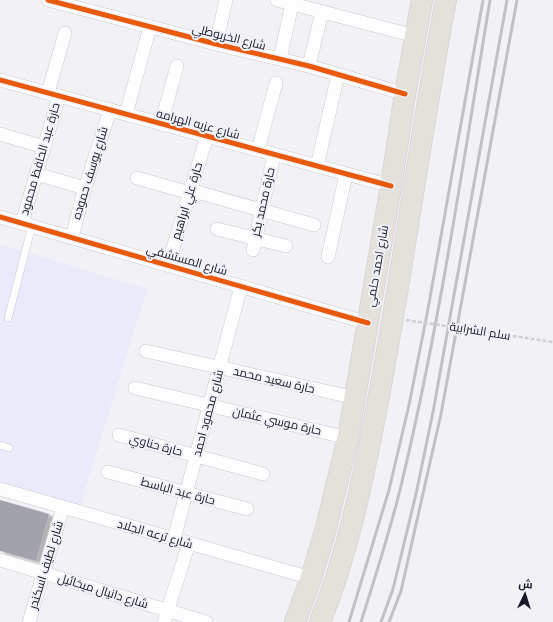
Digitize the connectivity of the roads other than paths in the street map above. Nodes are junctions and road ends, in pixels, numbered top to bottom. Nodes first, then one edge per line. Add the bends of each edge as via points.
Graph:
1 (48, 0) edge
2 (226, 0) edge
3 (277, 0) edge
4 (422, 0) edge
5 (446, 0) edge
6 (292, 4) junction
7 (322, 12) junction
8 (150, 27) junction
9 (65, 33) dead end
10 (415, 36) junction
11 (216, 44) junction
12 (280, 59) junction
13 (177, 66) dead end
14 (309, 66) junction
15 (338, 75) junction
16 (0, 80) edge
17 (276, 83) dead end
18 (54, 94) junction
19 (405, 94) junction
20 (110, 110) junction
21 (126, 114) junction
22 (161, 124) junction
23 (0, 134) edge
24 (207, 136) junction
25 (44, 147) junction
26 (258, 150) junction
27 (274, 155) junction
28 (317, 166) junction
29 (36, 174) junction
30 (346, 174) junction
31 (137, 178) dead end
32 (391, 186) junction
33 (85, 188) junction
34 (190, 191) junction
35 (261, 210) junction
36 (0, 217) edge
37 (27, 224) junction
38 (314, 225) dead end
39 (217, 229) dead end
40 (72, 237) junction
41 (254, 244) junction
42 (286, 246) dead end
43 (328, 257) dead end
44 (168, 265) junction
45 (241, 286) junction
46 (8, 318) dead end
47 (368, 323) junction
48 (146, 351) dead end
49 (219, 368) junction
50 (135, 388) dead end
51 (356, 398) junction
52 (209, 406) junction
53 (119, 435) dead end
54 (348, 438) junction
55 (0, 445) edge
56 (9, 448) dead end
57 (196, 456) junction
58 (108, 472) dead end
59 (263, 474) dead end
60 (0, 489) edge
61 (186, 493) junction
62 (63, 508) junction
63 (247, 509) dead end
64 (174, 539) junction
65 (189, 543) junction
66 (0, 560) edge
67 (44, 573) junction
68 (311, 578) junction
69 (165, 616) edge
70 (29, 622) edge
71 (206, 622) edge
72 (295, 622) edge
73 (320, 622) edge

1 - 8 street, شارع الخربوطلي
2 - 11 street
3 - 6 street
4 - 10 main road, شارع احمد حلمي
5 - 73 main road, شارع احمد حلمي via 392,329 367,456 348,539
6 - 7 street
6 - 12 street
7 - 10 street
7 - 14 street
8 - 11 street, شارع الخربوطلي
8 - 21 street
9 - 18 street, حارة عبد الحافظ محمود
10 - 19 main road, شارع احمد حلمي
11 - 12 street, شارع الخربوطلي
12 - 14 street, شارع الخربوطلي
13 - 22 street
14 - 15 street, شارع الخربوطلي
15 - 19 street, شارع الخربوطلي
15 - 28 street
16 - 18 street, شارع عزبه الهرامه
17 - 26 street
18 - 20 street, شارع عزبه الهرامه
18 - 25 street, حارة عبد الحافظ محمود
19 - 32 main road, شارع احمد حلمي
20 - 21 street, شارع عزبه الهرامه
20 - 33 street, شارع يوسف حموده
21 - 22 street, شارع عزبه الهرامه
22 - 24 street, شارع عزبه الهرامه
23 - 25 street
24 - 26 street, شارع عزبه الهرامه
24 - 34 street, حارة علي ابراهيم
25 - 29 street, حارة عبد الحافظ محمود
26 - 27 street, شارع عزبه الهرامه
27 - 28 street, شارع عزبه الهرامه
27 - 35 street, حارة محمد بكر
28 - 30 street, شارع عزبه الهرامه
29 - 33 street
29 - 37 street, حارة عبد الحافظ محمود
30 - 32 street, شارع عزبه الهرامه
30 - 43 street
31 - 34 street
32 - 47 main road, شارع احمد حلمي
33 - 40 street, شارع يوسف حموده
34 - 35 street
34 - 44 street, حارة علي ابراهيم
35 - 38 street
35 - 41 street, حارة محمد بكر
36 - 37 street, شارع المستشفي
37 - 40 street, شارع المستشفي
37 - 46 lane
39 - 41 street
40 - 44 street, شارع المستشفي
41 - 42 street
44 - 45 street, شارع المستشفي
45 - 47 street, شارع المستشفي
45 - 49 street, شارع محمود احمد
47 - 51 main road, شارع احمد حلمي
48 - 49 street, حارة سعيد محمد
49 - 51 street, حارة سعيد محمد
49 - 52 street, شارع محمود احمد
50 - 52 street, حارة موسي عثمان
51 - 54 main road, شارع احمد حلمي
52 - 54 street, حارة موسي عثمان
52 - 57 street, شارع محمود احمد
53 - 57 street, حارة حناوي
54 - 68 main road, شارع احمد حلمي
55 - 56 lane
57 - 59 street, حارة حناوي
57 - 61 street, شارع محمود احمد
58 - 61 street, حارة عبد الباسط
60 - 62 street, شارع ترعه الجلاد
61 - 63 street, حارة عبد الباسط
61 - 64 street, شارع محمود احمد
62 - 64 street, شارع ترعه الجلاد
62 - 67 street, شارع لطيف اسكندر
64 - 65 street, شارع ترعه الجلاد
65 - 68 street, شارع ترعه الجلاد
65 - 69 street
66 - 67 street, شارع دانيال ميخائيل
67 - 69 street, شارع دانيال ميخائيل
67 - 70 street, شارع لطيف اسكندر
68 - 72 main road, شارع احمد حلمي
69 - 71 street, شارع دانيال ميخائيل

